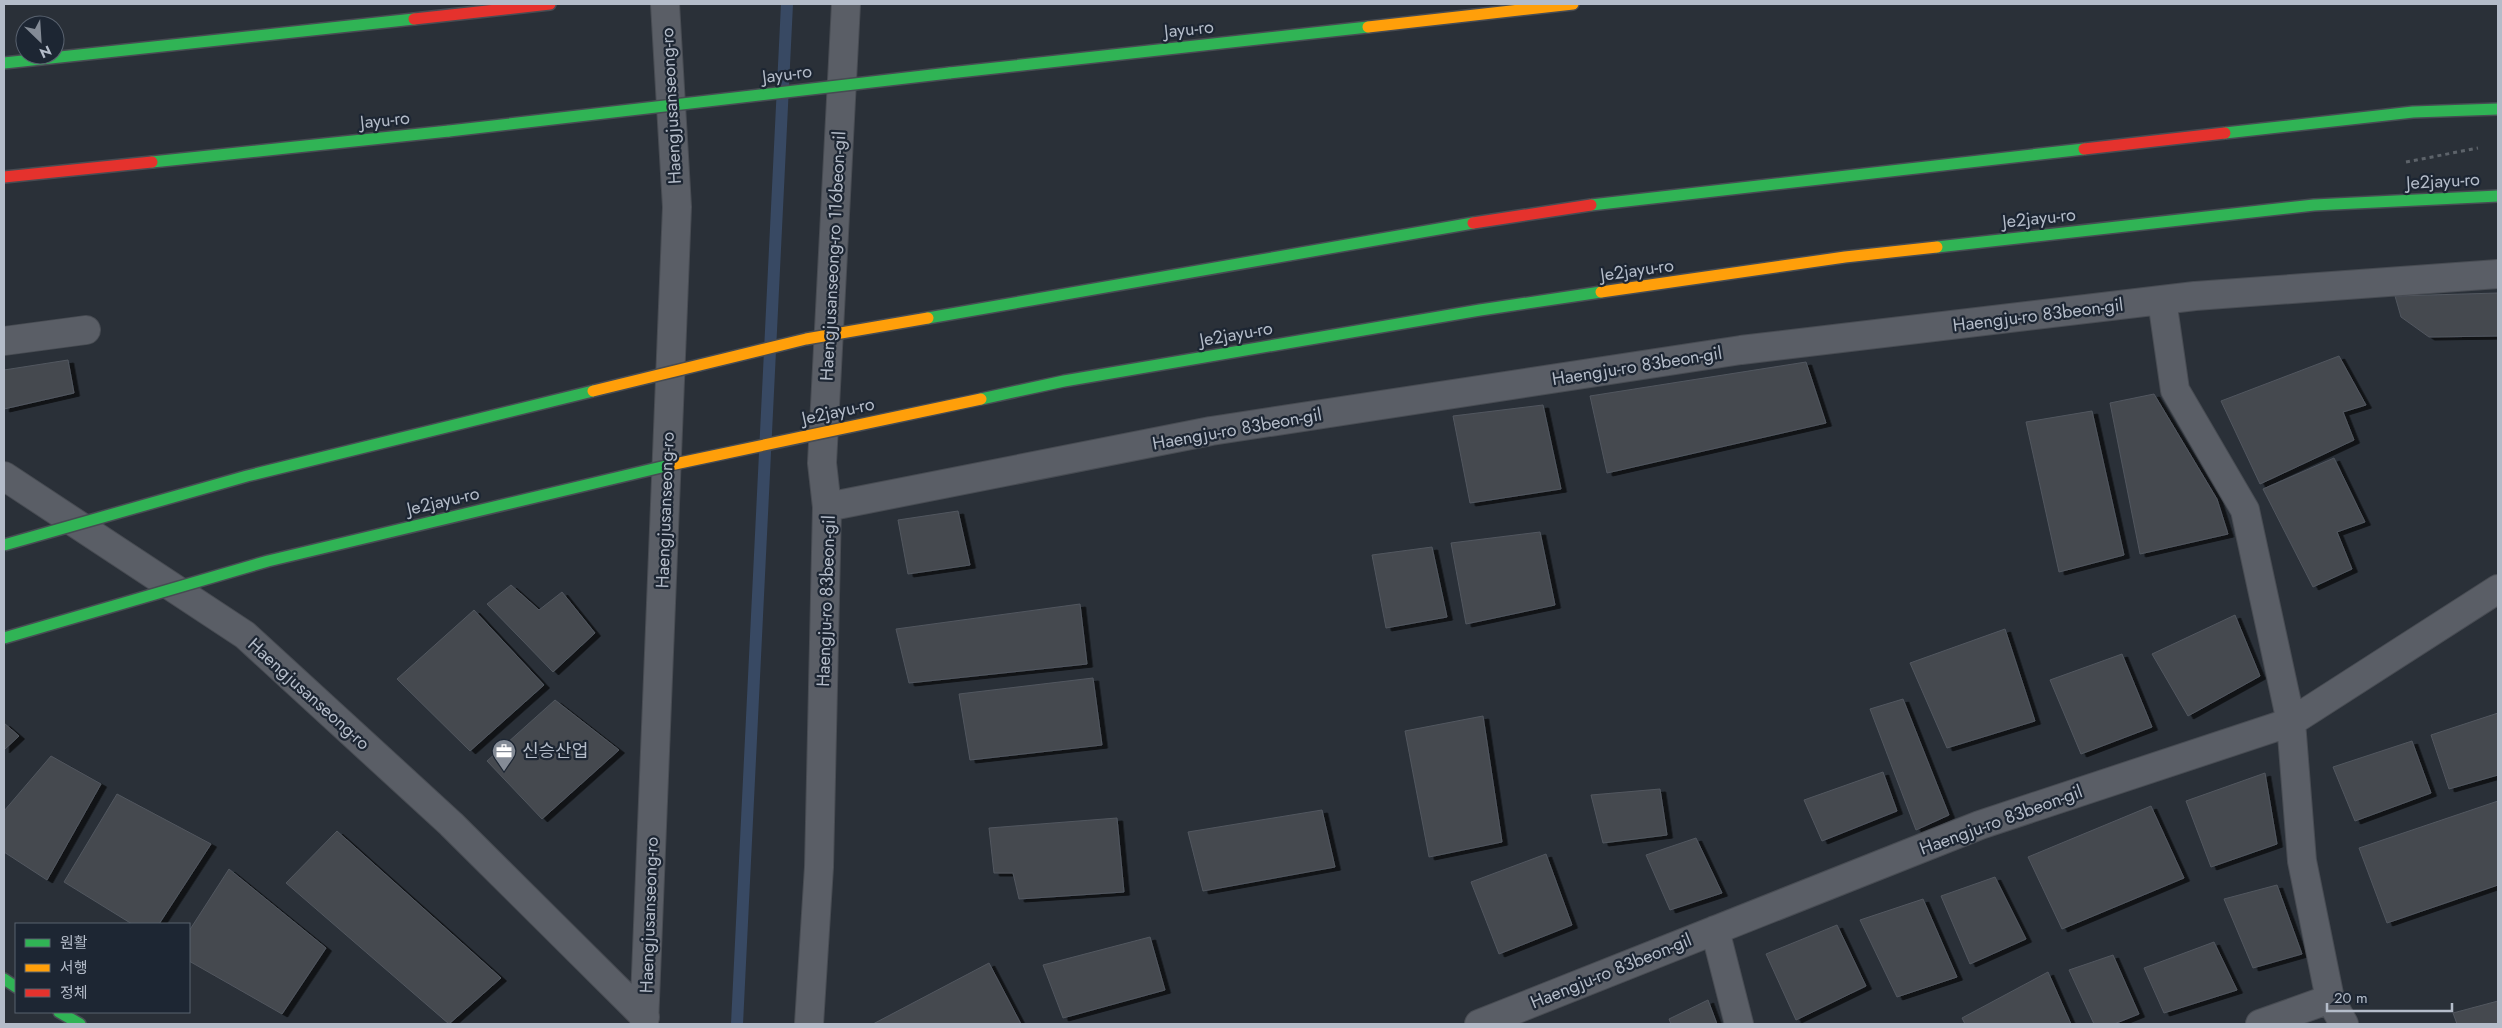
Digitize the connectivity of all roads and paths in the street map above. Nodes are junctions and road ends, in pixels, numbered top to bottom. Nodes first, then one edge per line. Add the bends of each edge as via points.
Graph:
1 (550, 4) edge
2 (665, 4) edge
3 (846, 4) edge
4 (1574, 4) edge
5 (4, 63) edge
6 (2498, 109) edge
7 (4, 177) edge
8 (2498, 196) edge
9 (2498, 274) edge
10 (2162, 300) junction
11 (86, 330) dead end
12 (4, 341) edge
13 (4, 476) edge
14 (827, 507) junction
15 (4, 545) edge
16 (2498, 589) edge
17 (4, 638) edge
18 (2291, 722) junction
19 (1715, 930) junction
20 (4, 979) edge
21 (15, 986) edge
22 (2330, 1000) junction
23 (61, 1013) edge
24 (645, 1021) edge
25 (80, 1024) edge
26 (809, 1024) edge
27 (1479, 1024) edge
28 (1739, 1024) edge
29 (2260, 1024) edge
30 (2344, 1024) edge

1 - 5 main road
2 - 24 street, Haengjusanseong-ro via 677,207
3 - 14 street, Haengjusanseong-ro 116beon-gil via 822,463
4 - 7 main road, Jayu-ro, bridge via 449,131
6 - 15 main road, bridge via 2413,112 1553,209 826,335 247,476
8 - 17 main road, Je2jayu-ro, bridge via 2314,205 1844,257 1480,310 1064,381 710,456 268,561
9 - 10 street, Haengju-ro 83beon-gil
10 - 14 street, Haengju-ro 83beon-gil via 1741,350 1211,431
10 - 18 street via 2175,390 2245,510
11 - 12 street
13 - 24 street, Haengjusanseong-ro via 245,635 451,824
14 - 26 street, Haengju-ro 83beon-gil via 819,867
16 - 18 street, Haengju-ro 83beon-gil
18 - 19 street, Haengju-ro 83beon-gil via 1980,825
18 - 22 street via 2302,861
19 - 27 street, Haengju-ro 83beon-gil
19 - 28 street, Haengju-ro 83beon-gil
20 - 21 main road
22 - 29 street
22 - 30 street
23 - 25 main road

